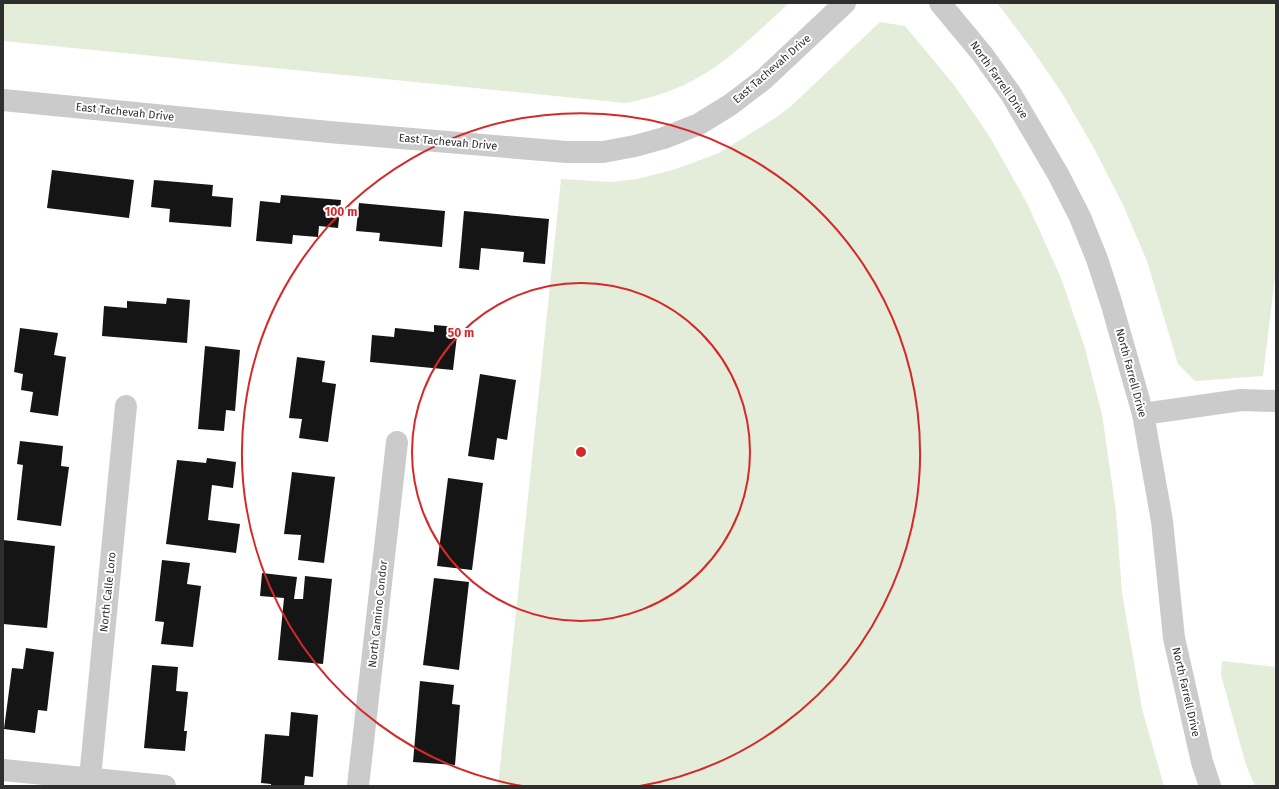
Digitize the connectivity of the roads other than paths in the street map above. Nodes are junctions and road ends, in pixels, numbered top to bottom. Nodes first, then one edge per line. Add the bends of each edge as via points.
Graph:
1 (845, 3) edge
2 (940, 3) edge
3 (3, 100) edge
4 (1276, 400) edge
5 (126, 406) dead end
6 (1143, 414) junction
7 (397, 442) dead end
8 (3, 770) edge
9 (90, 778) junction
10 (165, 786) edge
11 (358, 786) edge
12 (1210, 786) edge

1 - 3 street, East Tachevah Drive via 764,79 730,106 699,124 664,138 603,152 566,152 329,132
2 - 6 street, North Farrell Drive via 1011,94 1080,217 1111,302
4 - 6 street via 1241,400
5 - 9 street, North Calle Loro
6 - 12 street, North Farrell Drive via 1162,521 1174,638 1202,762
7 - 11 street, North Camino Condor
8 - 9 street
9 - 10 street

